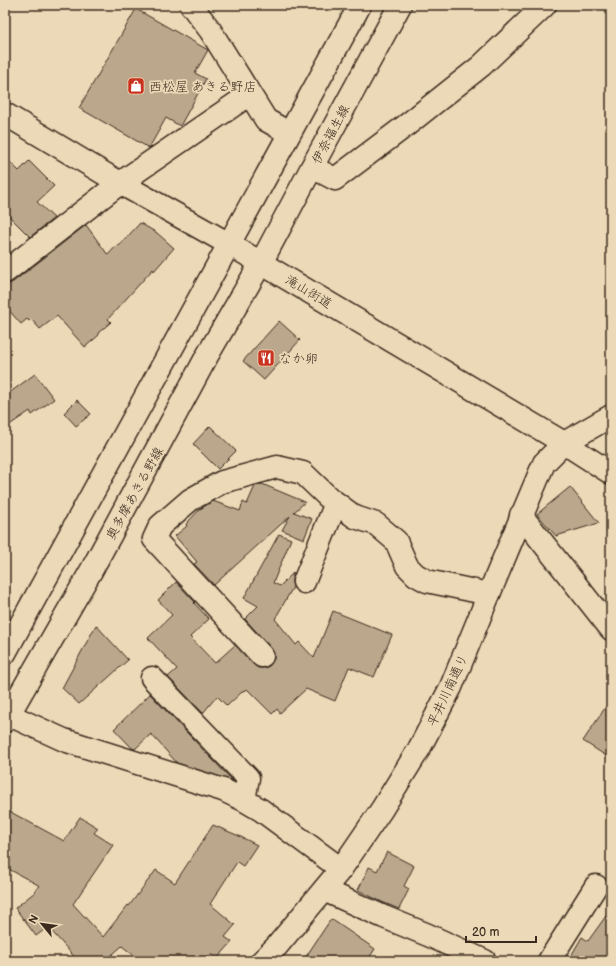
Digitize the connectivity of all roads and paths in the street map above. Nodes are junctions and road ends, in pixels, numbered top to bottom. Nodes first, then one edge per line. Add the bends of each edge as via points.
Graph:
1 (191, 5) edge
2 (360, 5) edge
3 (400, 5) edge
4 (545, 5) edge
5 (250, 94) junction
6 (5, 114) edge
7 (289, 133) junction
8 (312, 167) junction
9 (120, 183) junction
10 (229, 244) junction
11 (262, 263) junction
12 (5, 272) edge
13 (611, 416) edge
14 (564, 443) junction
15 (611, 473) edge
16 (336, 503) junction
17 (521, 516) junction
18 (304, 582) dead end
19 (489, 594) junction
20 (611, 629) edge
21 (5, 653) edge
22 (262, 656) dead end
23 (152, 678) dead end
24 (6, 716) edge
25 (244, 800) junction
26 (341, 869) junction
27 (596, 886) dead end
28 (324, 890) junction
29 (262, 961) edge
30 (485, 961) edge
31 (549, 961) edge

1 - 5 main road via 210,30
2 - 7 main road
3 - 8 main road, 伊奈福生線
4 - 8 main road via 481,66 335,179
5 - 7 main road via 266,120
5 - 9 main road
6 - 9 main road, 滝山街道
7 - 10 main road
8 - 11 main road, 伊奈福生線
9 - 10 main road, 滝山街道
9 - 12 main road
10 - 11 main road, 滝山街道
10 - 21 main road
11 - 14 main road, 滝山街道
11 - 24 main road, 奥多摩あきる野線 via 207,356 91,571
13 - 14 main road, 平井川南通り
14 - 15 main road, 滝山街道
14 - 17 main road, 平井川南通り via 544,463
16 - 18 main road
16 - 19 main road via 355,517 376,524 396,541 407,566 416,575 427,581
16 - 22 main road via 303,473 277,467 222,482 190,500 160,526 154,539
17 - 19 main road, 平井川南通り
17 - 20 main road
19 - 26 main road, 平井川南通り via 451,688 419,749 382,810
23 - 25 main road via 248,778
24 - 25 main road via 64,740 223,790
25 - 26 main road
26 - 28 main road, 平井川南通り
27 - 31 main road
28 - 29 main road, 平井川南通り
28 - 30 main road

